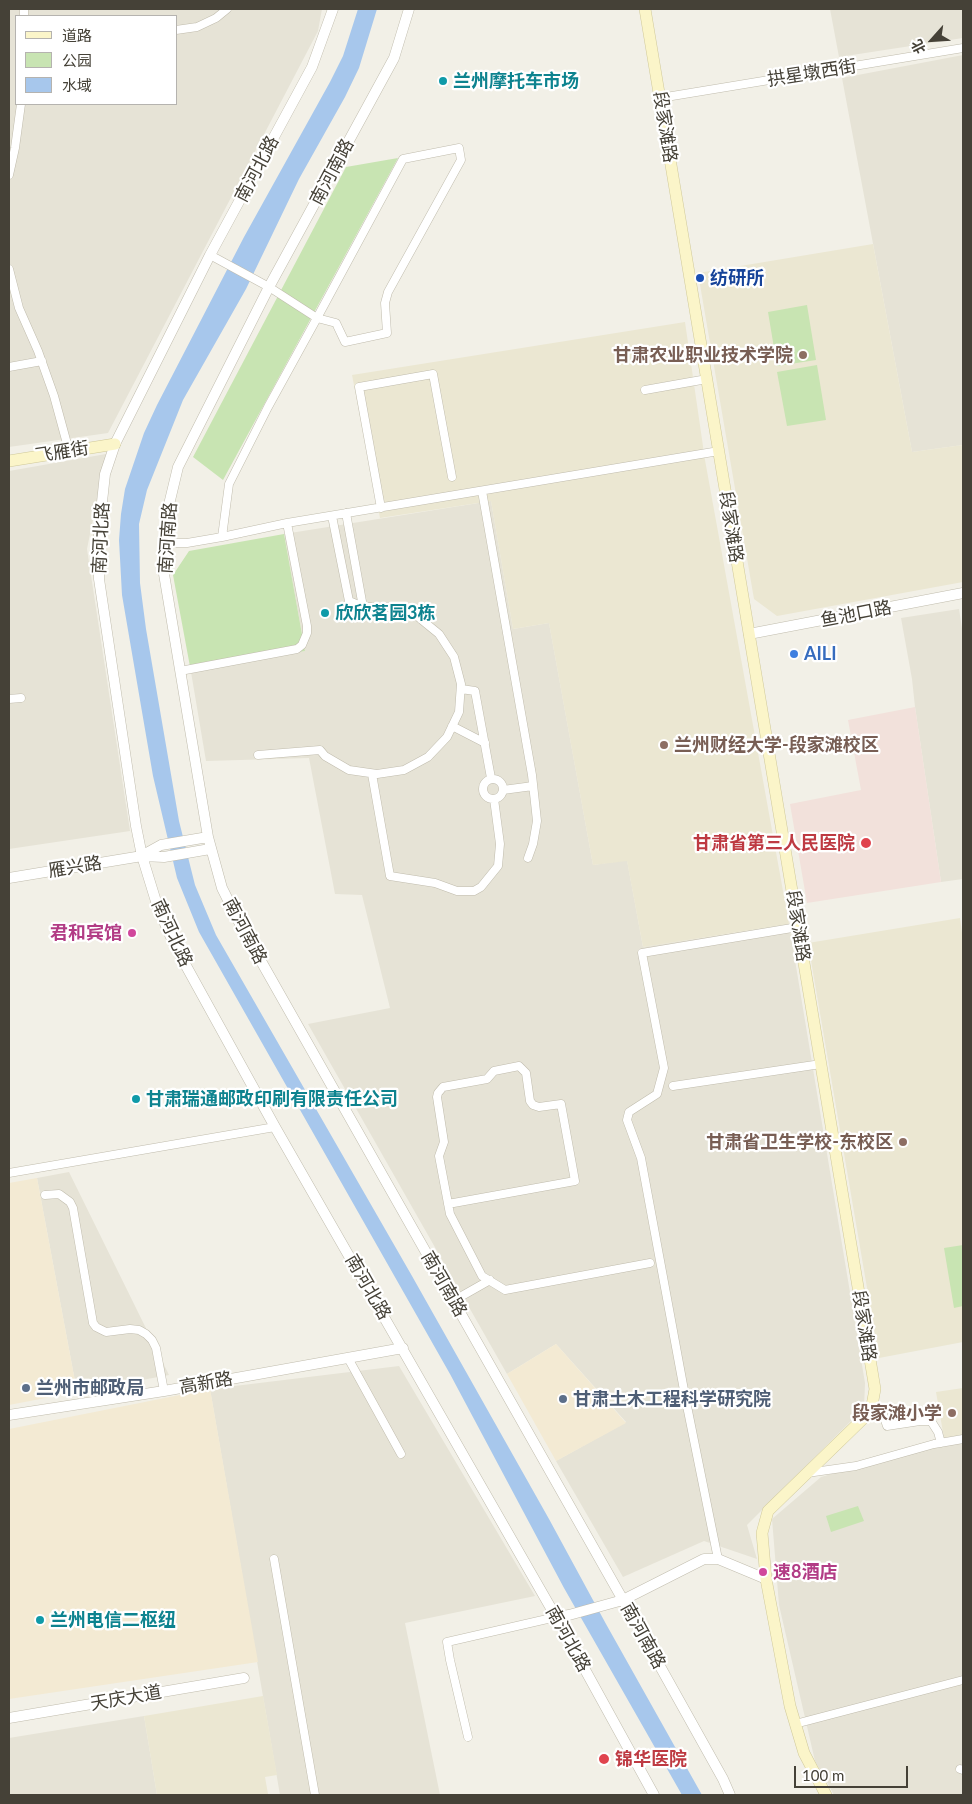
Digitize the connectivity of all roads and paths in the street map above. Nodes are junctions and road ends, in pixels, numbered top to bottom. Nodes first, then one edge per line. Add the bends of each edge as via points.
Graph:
1 (227, 9) edge
2 (333, 9) edge
3 (409, 9) edge
4 (645, 9) edge
5 (178, 30) edge
6 (963, 48) edge
7 (660, 98) junction
8 (21, 105) edge
9 (9, 175) edge
10 (210, 255) junction
11 (9, 269) edge
12 (269, 287) junction
13 (317, 318) junction
14 (42, 362) junction
15 (9, 367) edge
16 (707, 378) junction
17 (644, 390) dead end
18 (115, 444) junction
19 (69, 451) junction
20 (719, 451) junction
21 (9, 461) edge
22 (452, 477) dead end
23 (482, 491) junction
24 (381, 508) junction
25 (346, 513) junction
26 (332, 516) junction
27 (288, 523) junction
28 (222, 537) junction
29 (165, 542) junction
30 (963, 593) edge
31 (363, 607) junction
32 (749, 634) junction
33 (180, 671) junction
34 (461, 688) junction
35 (21, 698) dead end
36 (9, 699) edge
37 (452, 726) junction
38 (485, 743) junction
39 (258, 754) dead end
40 (372, 774) junction
41 (491, 778) junction
42 (533, 786) junction
43 (503, 790) junction
44 (494, 799) junction
45 (208, 837) junction
46 (210, 849) junction
47 (142, 856) junction
48 (528, 858) dead end
49 (9, 878) edge
50 (798, 927) junction
51 (821, 1064) junction
52 (673, 1086) dead end
53 (275, 1127) junction
54 (9, 1173) edge
55 (45, 1195) dead end
56 (448, 1204) junction
57 (650, 1263) dead end
58 (490, 1280) junction
59 (453, 1301) junction
60 (403, 1348) junction
61 (348, 1358) junction
62 (164, 1391) junction
63 (872, 1402) junction
64 (9, 1415) edge
65 (963, 1439) edge
66 (941, 1443) junction
67 (401, 1454) dead end
68 (807, 1473) junction
69 (274, 1559) dead end
70 (718, 1559) junction
71 (766, 1579) junction
72 (623, 1600) junction
73 (556, 1617) junction
74 (244, 1678) dead end
75 (963, 1680) edge
76 (9, 1718) edge
77 (795, 1724) junction
78 (468, 1737) dead end
79 (315, 1795) edge
80 (654, 1795) edge
81 (730, 1795) edge
82 (826, 1795) edge

1 - 5 street via 197,27
2 - 10 street, 南河北路 via 312,67
3 - 12 street, 南河南路 via 394,58
4 - 7 main road, 段家滩路
6 - 7 street, 拱星墩西街
7 - 16 main road, 段家滩路
8 - 9 street
10 - 12 street
10 - 18 street, 南河北路
11 - 14 street via 19,308
12 - 13 street
12 - 29 street, 南河南路 via 178,467 166,517
13 - 13 street via 403,159 459,148 461,160 388,292 385,303 387,334 344,342 336,323
13 - 28 street via 229,484
14 - 15 street
14 - 19 street
16 - 17 street
16 - 20 main road, 段家滩路
18 - 19 main road, 飞雁街
18 - 47 street, 南河北路 via 105,474 99,530 99,579
19 - 21 main road, 飞雁街
20 - 23 street
20 - 32 main road, 段家滩路
22 - 24 street via 433,374 359,387
23 - 24 street
23 - 42 street
24 - 25 street
25 - 26 street
25 - 31 street
26 - 27 street
26 - 31 street via 348,600
27 - 28 street
27 - 33 street via 307,626 302,645 297,649
28 - 29 street
29 - 33 street, 南河南路 via 164,574
30 - 32 street, 鱼池口路
31 - 34 street via 391,607 418,616 439,634 454,657
32 - 50 main road, 段家滩路
33 - 45 street, 南河南路
34 - 37 street via 458,712
34 - 38 street via 476,691
35 - 36 street
37 - 38 street
37 - 40 street via 447,737 428,757 404,770
38 - 41 street
39 - 40 street via 320,750 349,770
40 - 44 street via 390,876 434,883 457,891 481,887 498,866 500,844
41 - 43 street via 500,781
41 - 44 street via 485,781 482,790 488,798
42 - 43 street
42 - 48 street via 537,821
43 - 44 street
45 - 46 street, 南河南路
45 - 47 street via 161,845
46 - 47 street via 164,857
46 - 59 street, 南河南路 via 222,888 240,924
47 - 49 street, 雁兴路
47 - 53 street, 南河北路 via 158,908 174,944
50 - 51 main road, 段家滩路
50 - 70 street via 642,953 664,1068 657,1094 629,1112 627,1120 640,1158
51 - 52 street
51 - 63 main road, 段家滩路 via 874,1389
53 - 54 street
53 - 60 street, 南河北路
55 - 62 street via 59,1194 73,1208 96,1327 106,1332 130,1329 146,1334 156,1348
56 - 56 street via 439,1156 444,1142 438,1093 443,1087 487,1079 494,1071 519,1066 526,1073 533,1105 561,1104 575,1181
56 - 58 street via 482,1276
57 - 58 street via 505,1290
58 - 59 street
59 - 72 street, 南河南路
60 - 61 street, 高新路
60 - 73 street, 南河北路
61 - 62 street, 高新路
61 - 67 street
62 - 64 street, 高新路
63 - 66 street via 882,1411 887,1426 931,1421
63 - 68 main road via 871,1411
65 - 66 street
66 - 68 street via 856,1466
68 - 71 main road via 768,1511 762,1533
69 - 79 street
70 - 71 street
70 - 72 street via 704,1559 690,1565
71 - 77 main road
72 - 73 street
72 - 81 street, 南河南路
73 - 78 street via 448,1642
73 - 80 street, 南河北路
74 - 76 street, 天庆大道
75 - 77 street
77 - 82 main road via 804,1753

